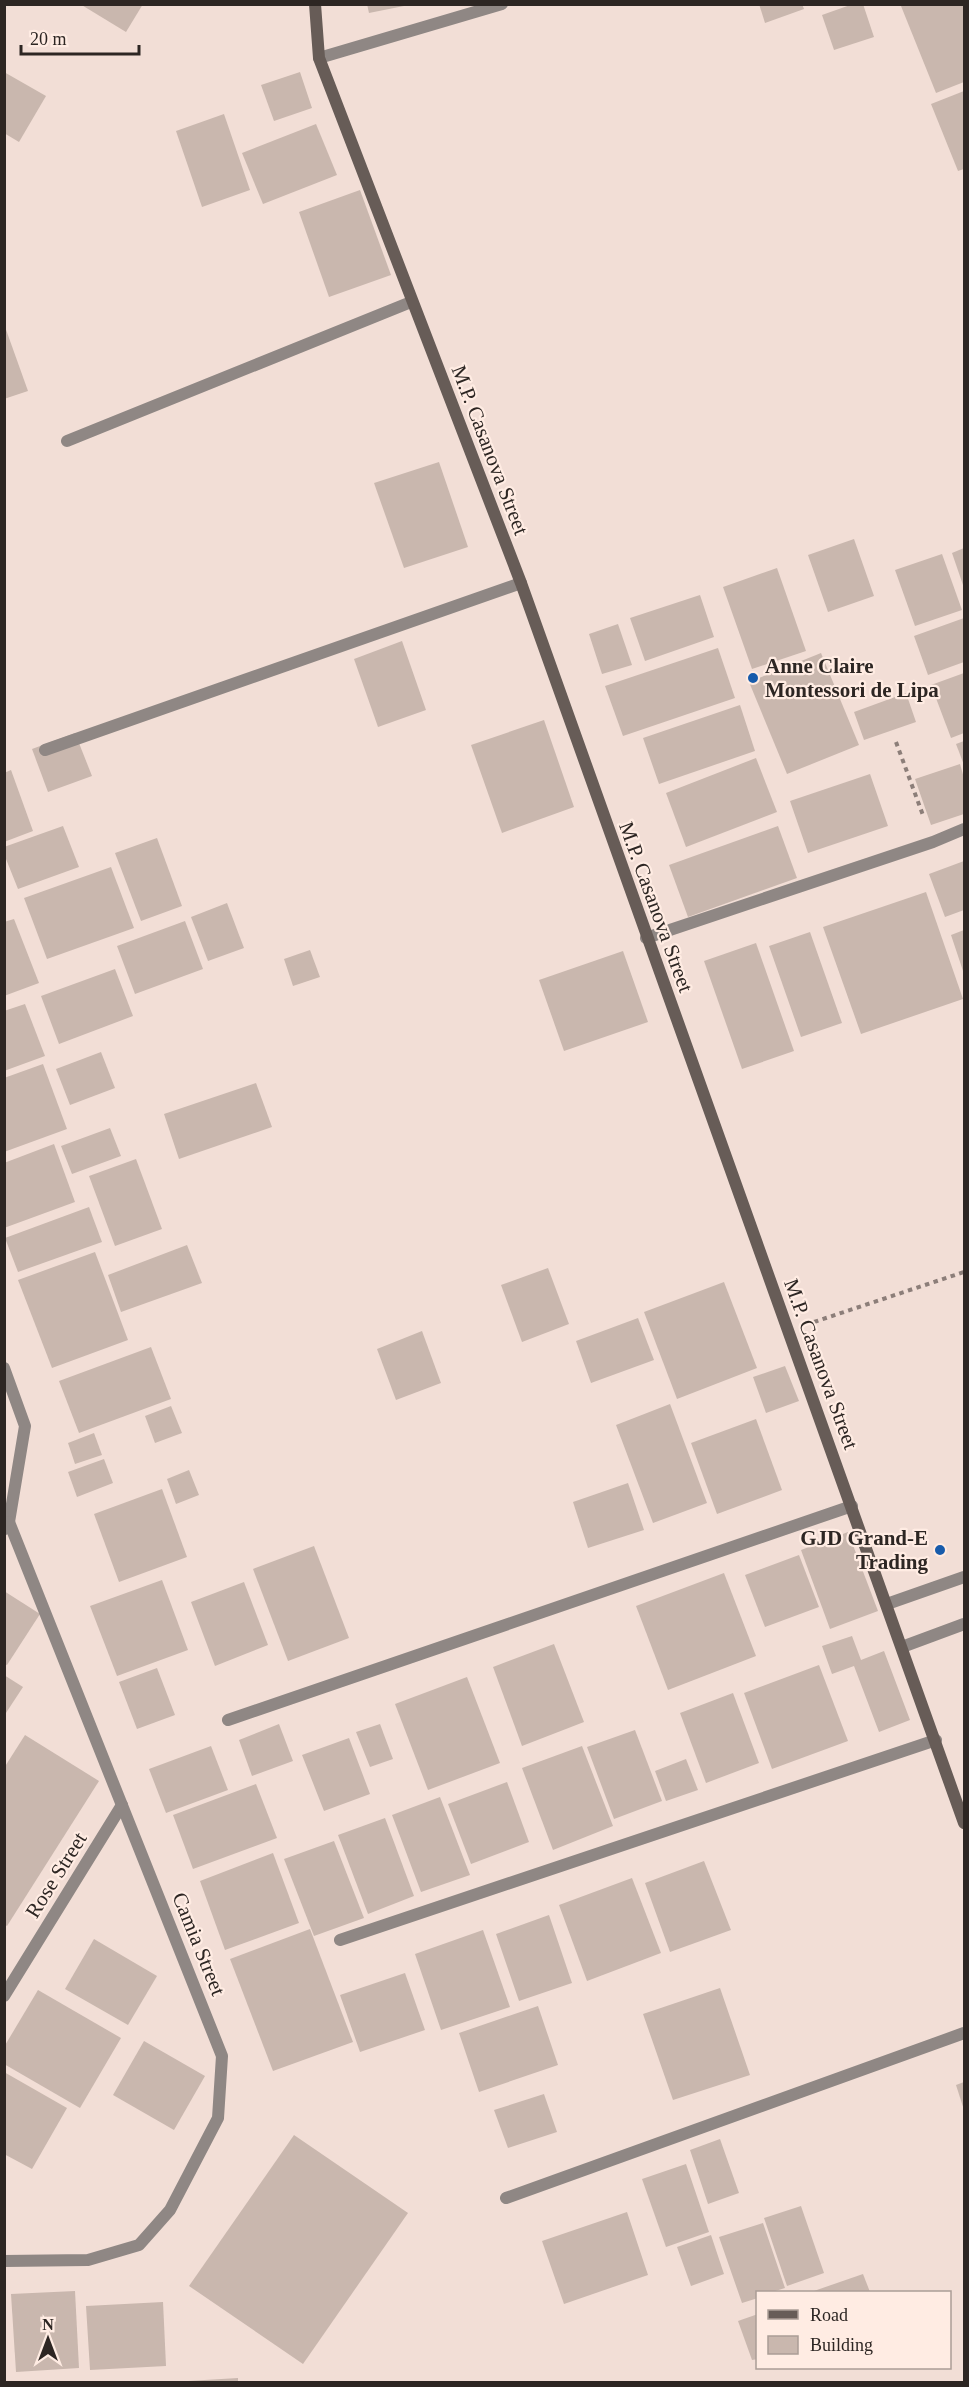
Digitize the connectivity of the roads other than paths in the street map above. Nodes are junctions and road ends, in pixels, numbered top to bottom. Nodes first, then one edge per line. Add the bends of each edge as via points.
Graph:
1 (315, 4) edge
2 (502, 4) edge
3 (319, 58) junction
4 (411, 302) junction
5 (67, 441) dead end
6 (521, 583) junction
7 (45, 750) dead end
8 (964, 829) edge
9 (646, 938) junction
10 (4, 1368) edge
11 (852, 1506) junction
12 (7, 1526) edge
13 (964, 1578) edge
14 (887, 1604) junction
15 (964, 1624) edge
16 (902, 1647) junction
17 (228, 1720) dead end
18 (936, 1740) junction
19 (122, 1805) junction
20 (964, 1823) edge
21 (340, 1940) dead end
22 (4, 1996) edge
23 (964, 2033) edge
24 (506, 2198) dead end
25 (4, 2261) edge

1 - 3 street, M.P. Casanova Street
2 - 3 street
3 - 4 street, M.P. Casanova Street
4 - 5 street
4 - 6 street, M.P. Casanova Street
6 - 7 street
6 - 9 street, M.P. Casanova Street
8 - 9 street
9 - 11 street, M.P. Casanova Street
10 - 12 street via 25,1426
11 - 14 street, M.P. Casanova Street
11 - 17 street
12 - 19 street, Camia Street
13 - 14 street
14 - 16 street, M.P. Casanova Street
15 - 16 street
16 - 18 street, M.P. Casanova Street
18 - 20 street, M.P. Casanova Street
18 - 21 street
19 - 22 street, Rose Street
19 - 25 street, Camia Street via 222,2056 218,2118 170,2210 139,2245 88,2260
23 - 24 street

